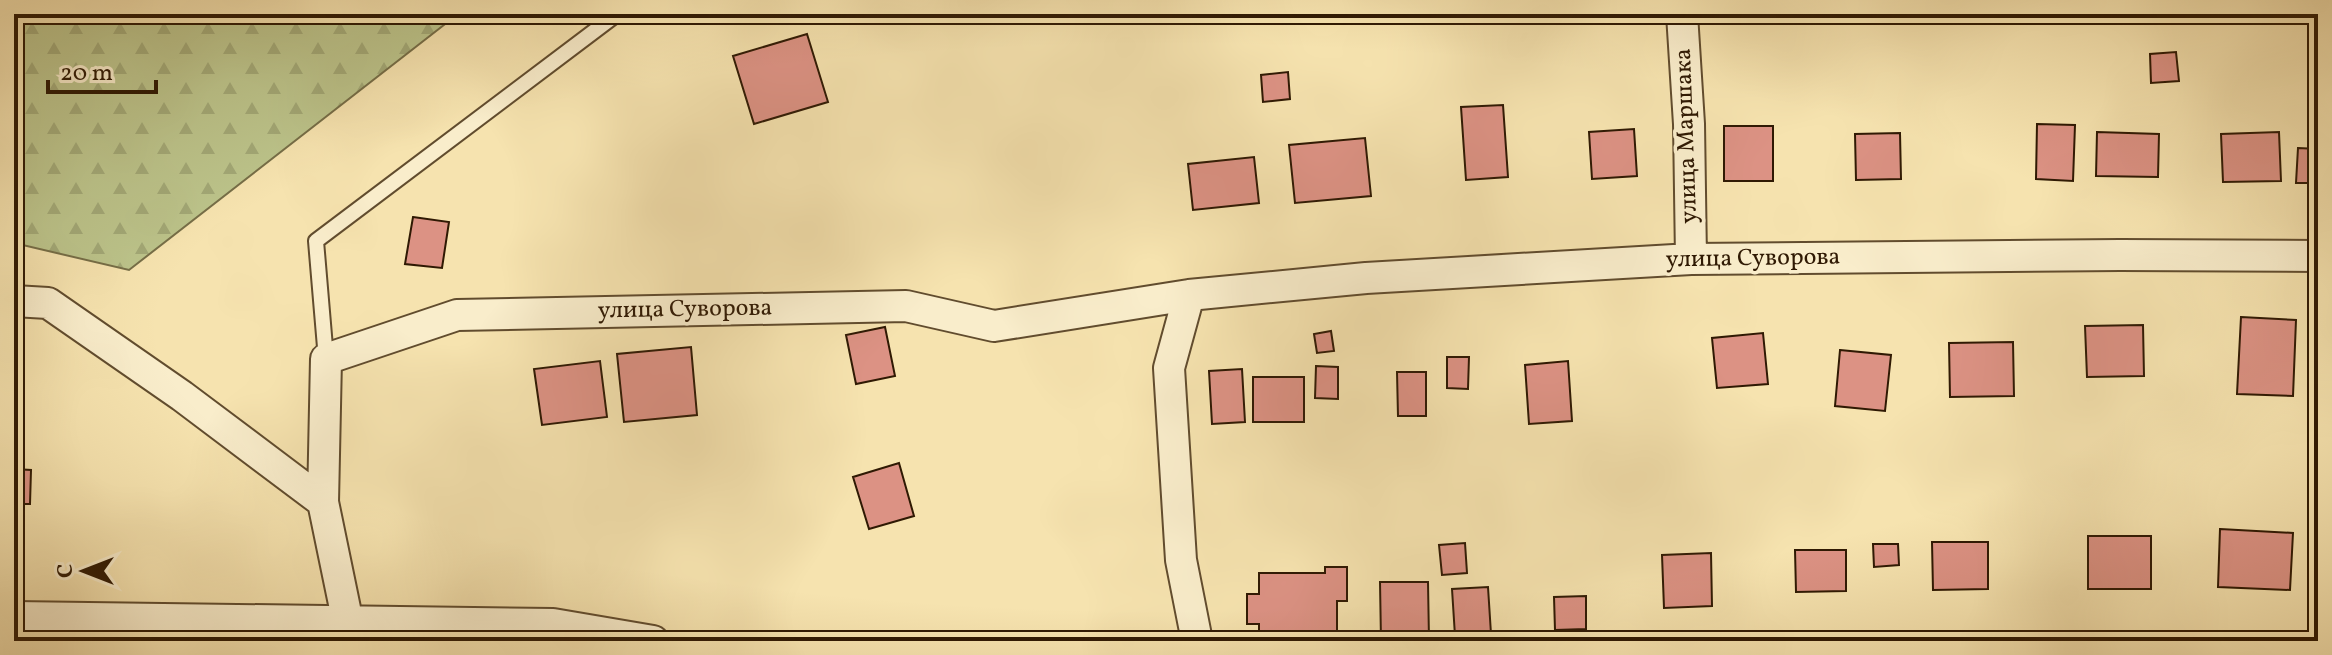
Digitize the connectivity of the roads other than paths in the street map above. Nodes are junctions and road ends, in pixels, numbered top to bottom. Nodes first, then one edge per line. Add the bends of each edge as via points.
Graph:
1 (617, 14) edge
2 (1682, 14) edge
3 (2318, 256) edge
4 (1691, 259) junction
5 (1189, 295) junction
6 (14, 301) edge
7 (326, 359) junction
8 (323, 502) junction
9 (14, 617) edge
10 (348, 623) junction
11 (653, 641) edge
12 (1197, 641) edge

1 - 7 lane via 316,241
2 - 4 street, улица Маршака
3 - 4 street, улица Суворова
4 - 5 street, улица Суворова via 1366,278
5 - 7 street, улица Суворова via 994,326 906,306 457,315
5 - 12 street via 1169,368 1181,560
6 - 8 street via 48,303
7 - 8 street
8 - 10 street
9 - 10 street
10 - 11 street via 553,624

